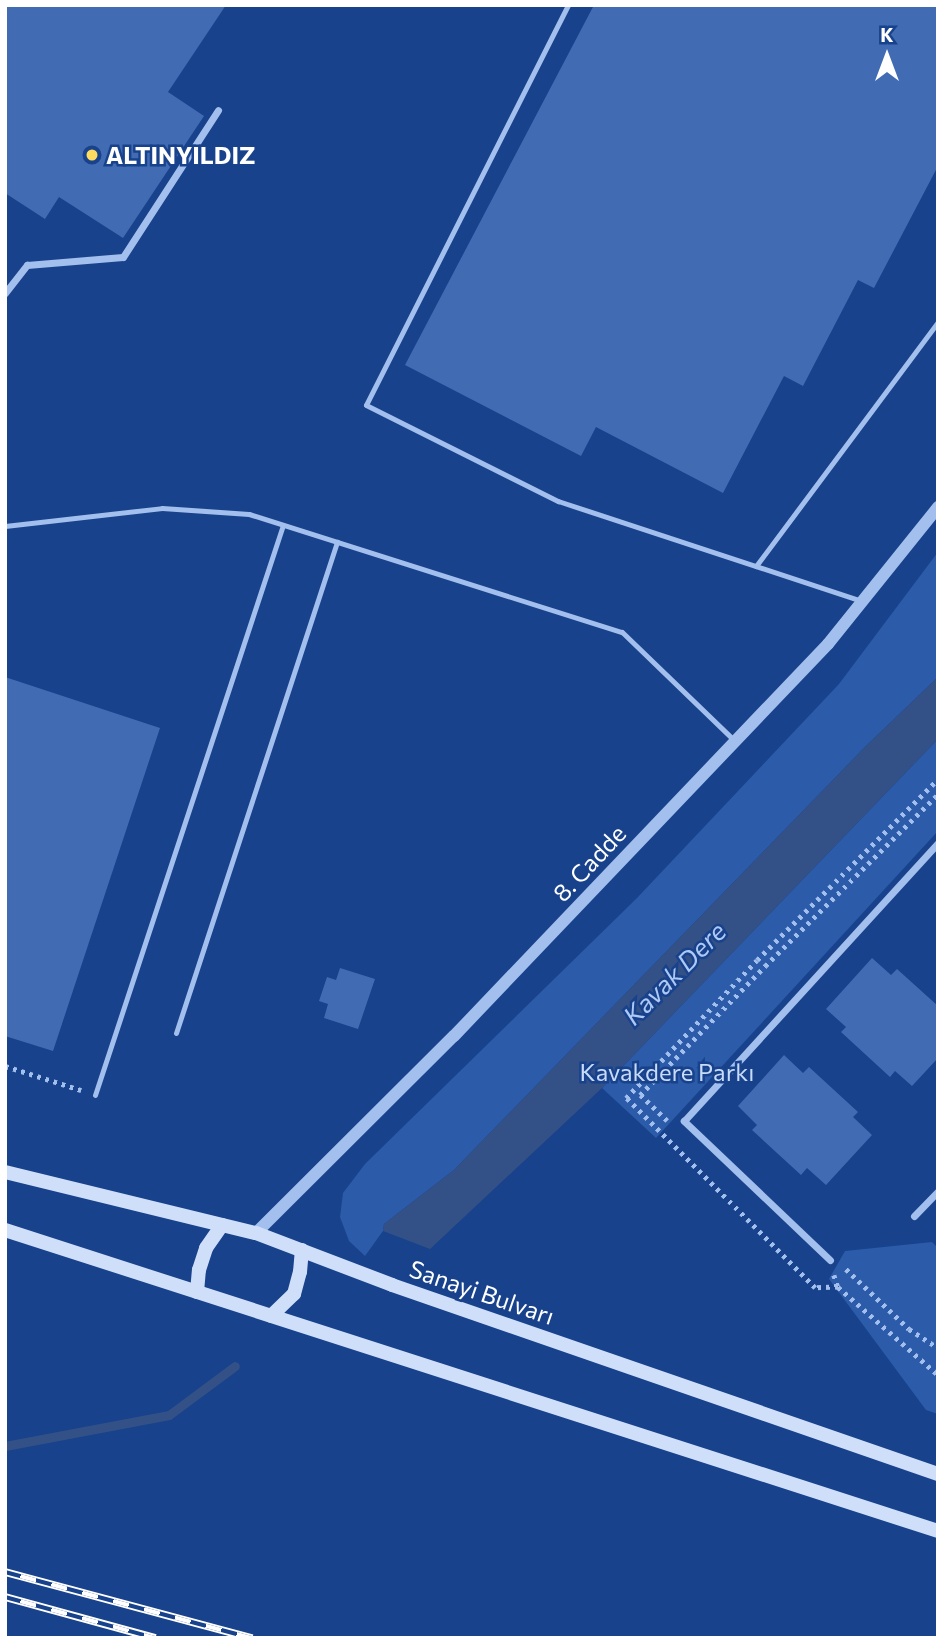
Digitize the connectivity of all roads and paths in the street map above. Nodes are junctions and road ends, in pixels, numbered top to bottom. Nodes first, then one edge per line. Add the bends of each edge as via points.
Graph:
1 (568, 5) edge
2 (218, 110) dead end
3 (5, 293) edge
4 (938, 322) edge
5 (938, 508) edge
6 (283, 524) junction
7 (5, 526) edge
8 (337, 542) junction
9 (756, 566) junction
10 (864, 601) junction
11 (734, 740) junction
12 (938, 843) edge
13 (176, 1033) dead end
14 (5, 1066) edge
15 (95, 1095) joint
16 (5, 1172) edge
17 (938, 1191) edge
18 (914, 1216) dead end
19 (222, 1225) junction
20 (5, 1230) edge
21 (256, 1233) junction
22 (302, 1250) junction
23 (830, 1260) junction
24 (197, 1292) junction
25 (271, 1316) junction
26 (938, 1348) edge
27 (938, 1375) edge
28 (938, 1474) edge
29 (938, 1531) edge

1 - 9 lane via 366,405 558,501
2 - 3 street via 123,257 27,265
4 - 9 lane
5 - 10 street, 8. Cadde
6 - 7 lane via 249,514 162,508
6 - 8 lane
6 - 15 lane
8 - 11 lane via 622,632
8 - 13 lane
9 - 10 lane
10 - 11 street, 8. Cadde
11 - 21 street, 8. Cadde via 454,1036
12 - 23 street via 684,1121
14 - 15 path
16 - 19 main road, Sanayi Bulvarı
17 - 18 street
19 - 21 main road, Sanayi Bulvarı
19 - 24 main road via 206,1248
20 - 24 main road
21 - 22 main road, Sanayi Bulvarı
22 - 25 main road via 294,1294
22 - 28 main road, Sanayi Bulvarı
23 - 26 path via 841,1264 909,1329
23 - 27 path via 838,1287
24 - 25 main road
25 - 29 main road

